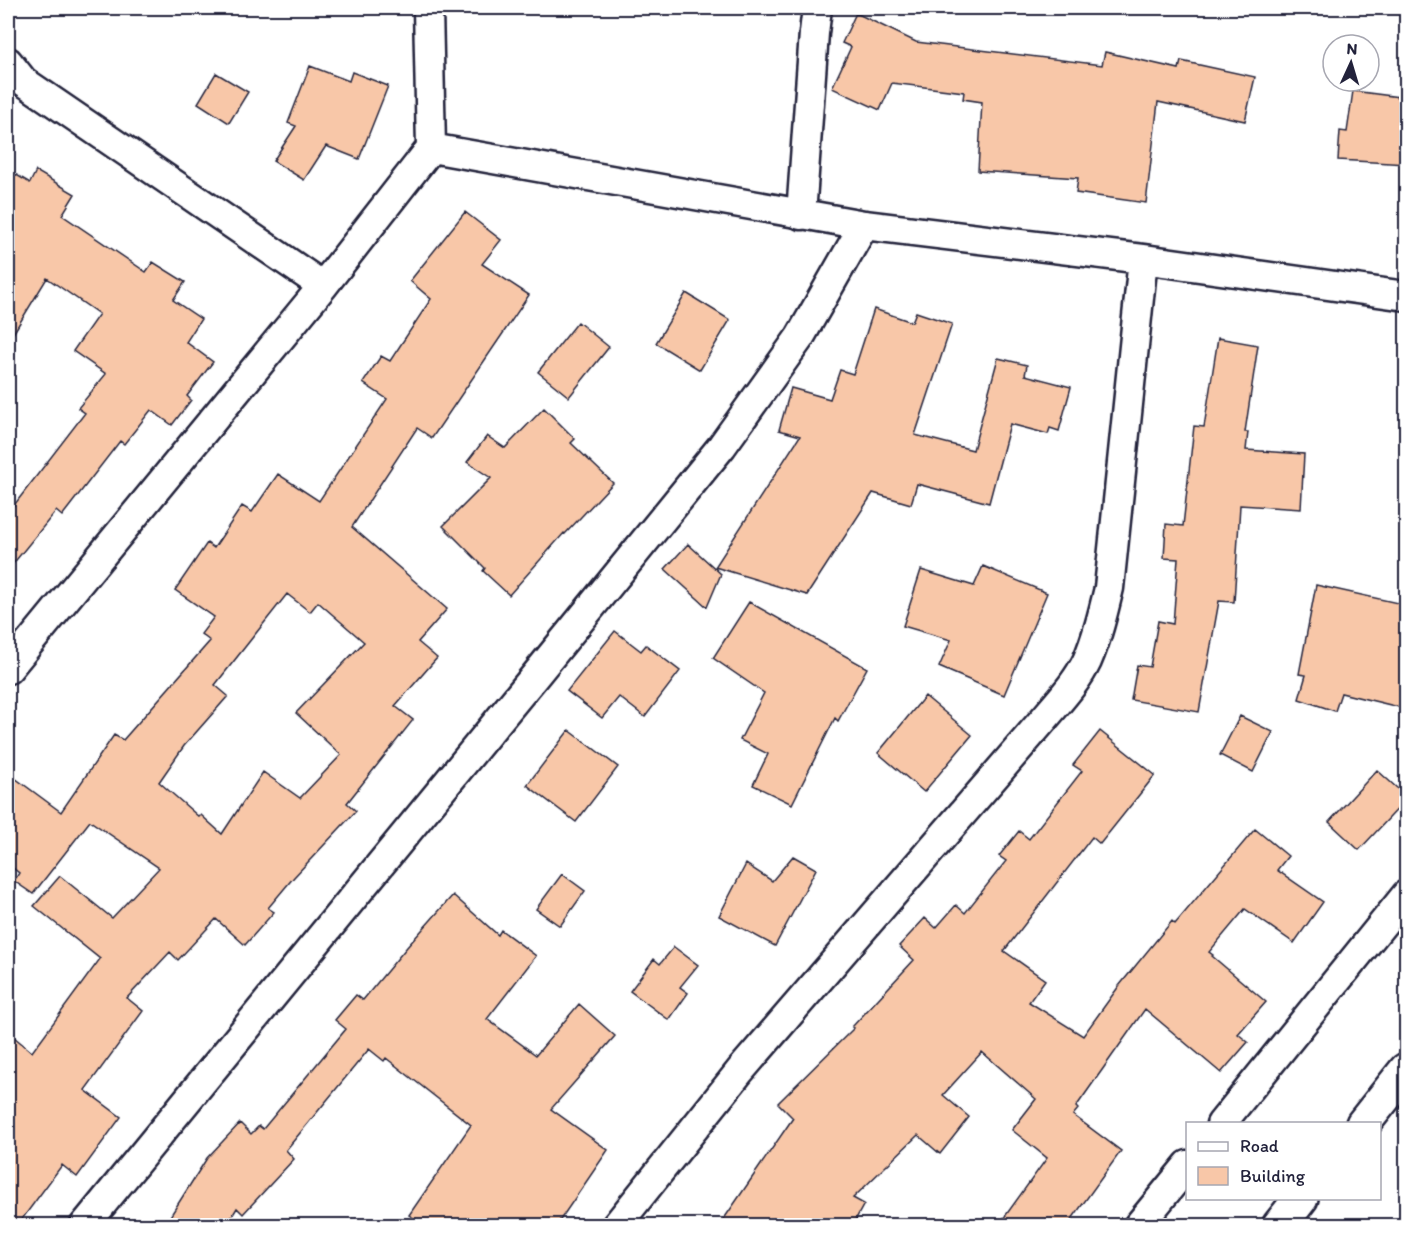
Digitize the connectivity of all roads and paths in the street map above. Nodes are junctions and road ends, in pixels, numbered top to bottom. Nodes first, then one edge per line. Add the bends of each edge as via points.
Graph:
1 (428, 8) edge
2 (818, 8) edge
3 (8, 62) edge
4 (431, 148) junction
5 (801, 214) junction
6 (864, 225) junction
7 (1143, 259) junction
8 (323, 286) junction
9 (1407, 296) edge
10 (8, 669) edge
11 (1407, 895) edge
12 (1407, 1070) edge
13 (1223, 1122) edge
14 (1365, 1122) edge
15 (1186, 1167) edge
16 (1299, 1200) edge
17 (84, 1226) edge
18 (616, 1226) edge
19 (1138, 1226) edge
20 (1279, 1226) edge

1 - 4 street
2 - 5 street
3 - 8 street via 23,81
4 - 5 street
4 - 8 street
5 - 6 street
6 - 7 street
6 - 17 street via 800,337 722,446
7 - 9 street
7 - 18 street via 1109,588 1086,663 1044,719 740,1071
8 - 10 street
11 - 13 street
12 - 14 street
15 - 19 street
16 - 20 street

